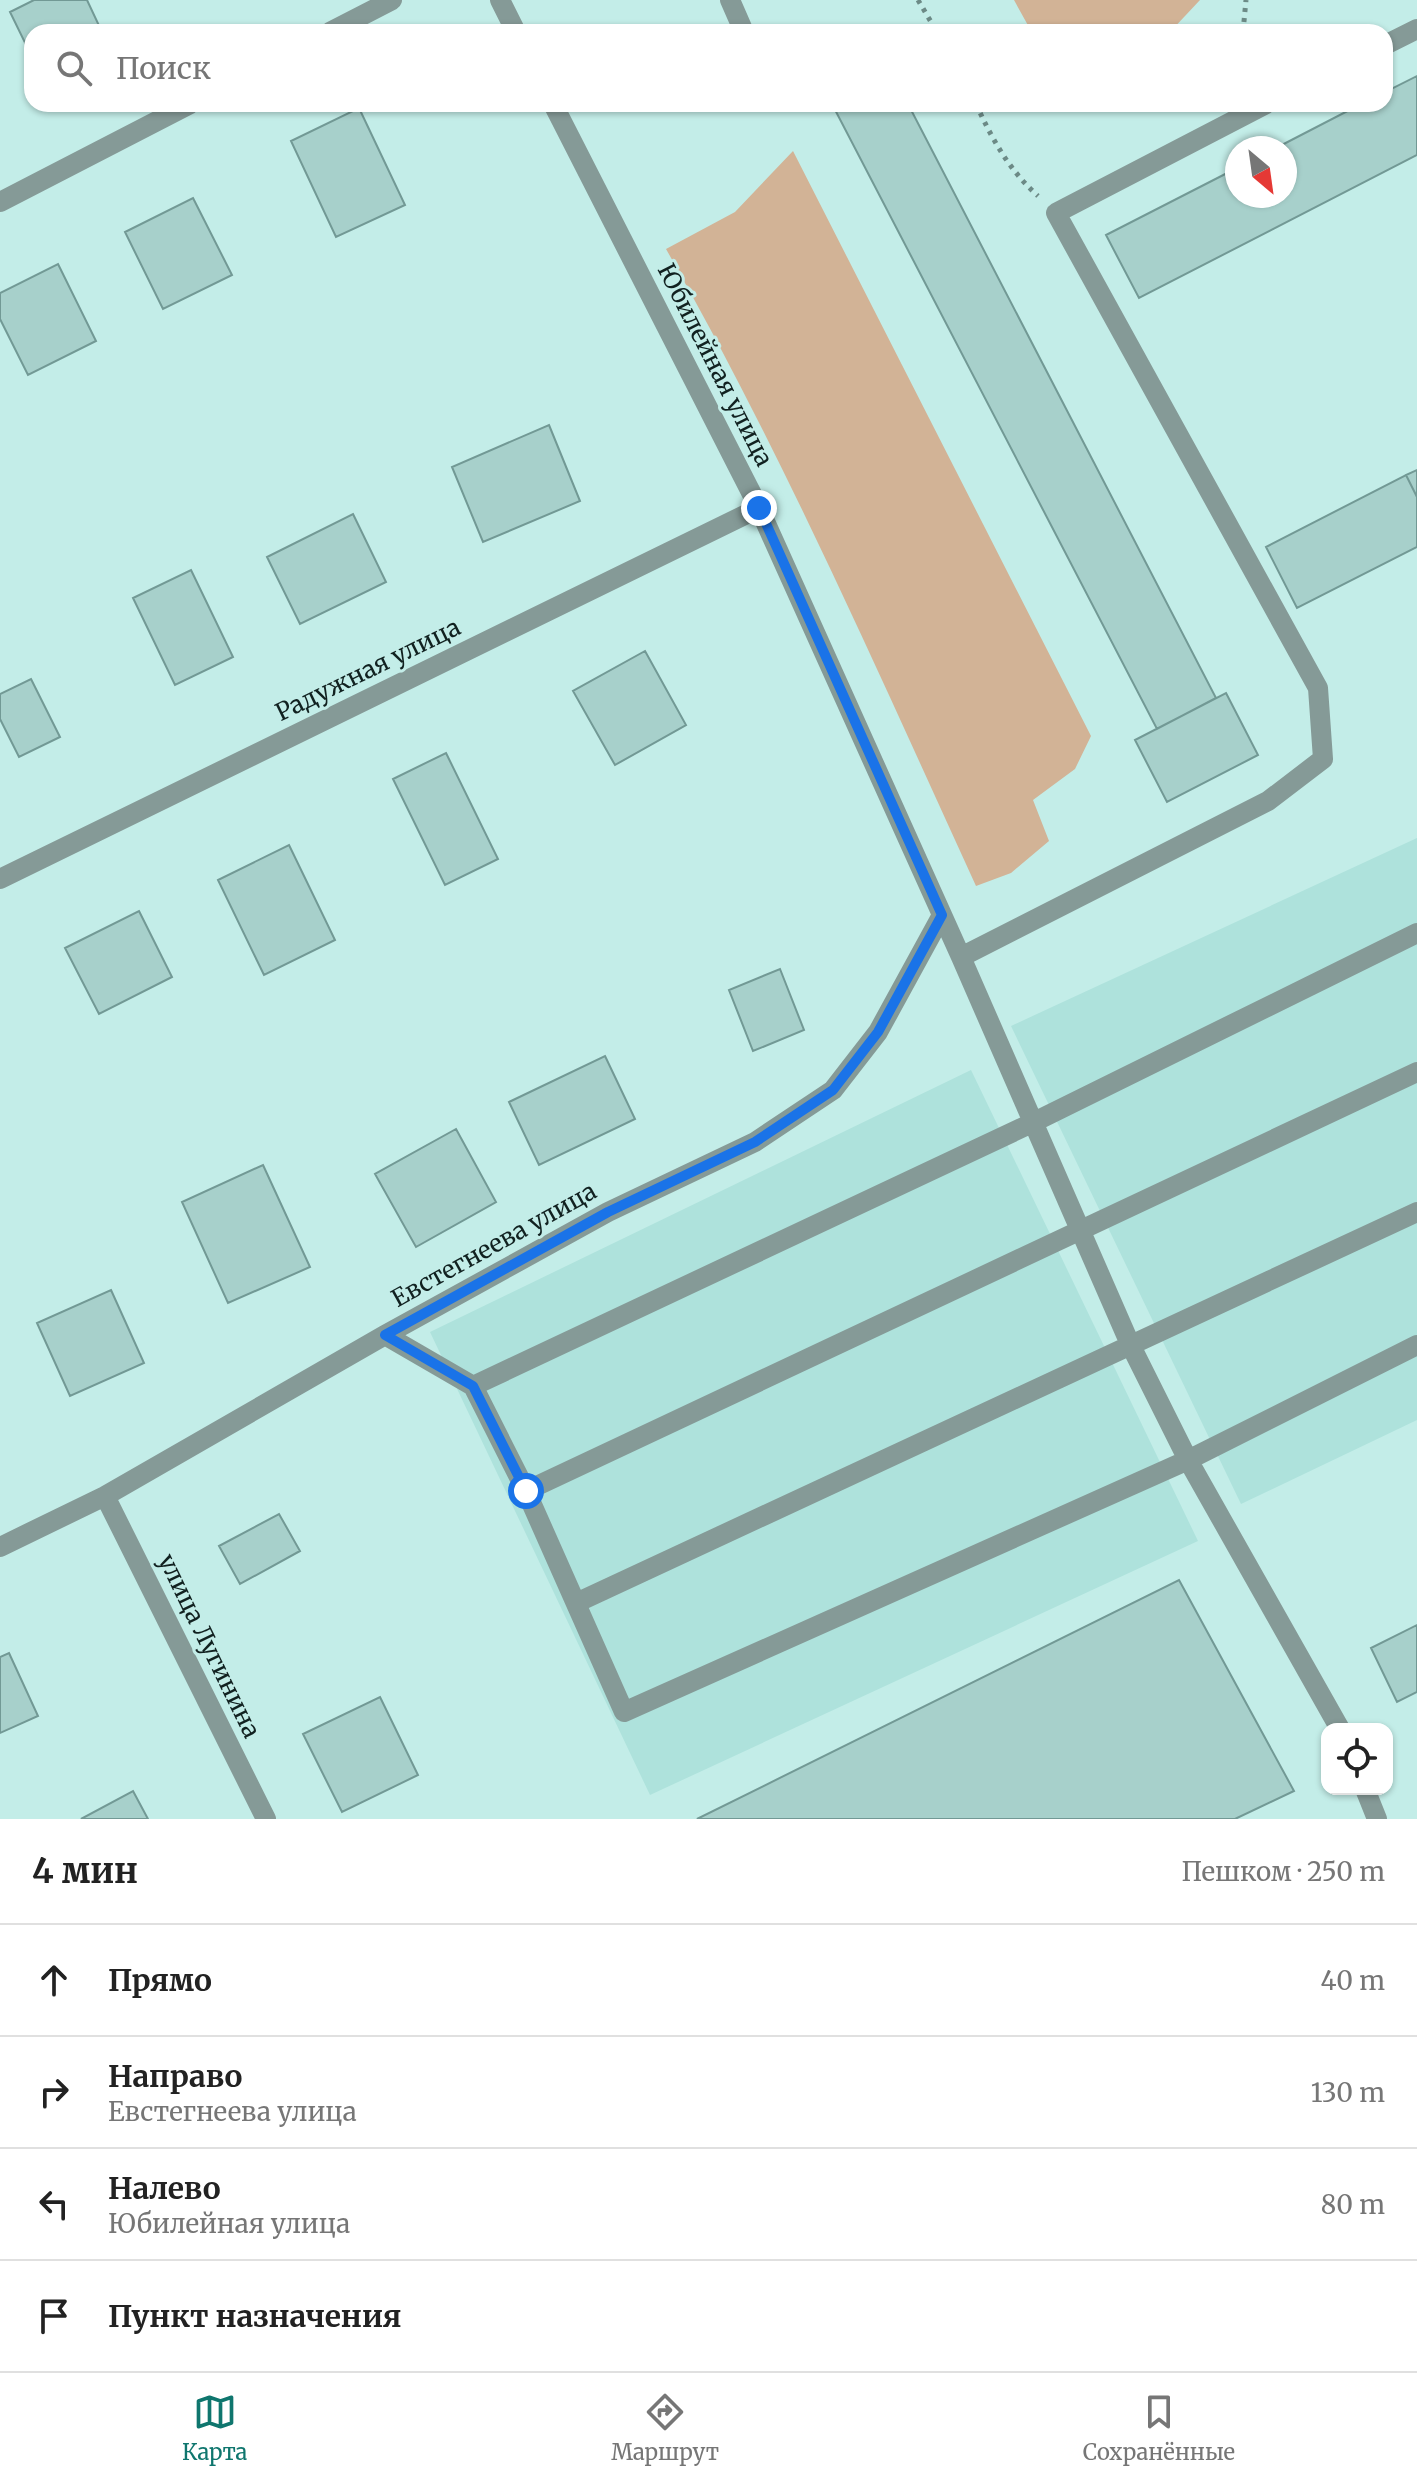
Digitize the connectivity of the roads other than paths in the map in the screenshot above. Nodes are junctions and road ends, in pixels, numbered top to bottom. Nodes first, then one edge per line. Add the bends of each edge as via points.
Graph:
1 (392, 0) edge
2 (500, 0) edge
3 (730, 0) edge
4 (346, 24) edge
5 (512, 24) edge
6 (740, 24) edge
7 (1417, 29) edge
8 (1393, 41) edge
9 (174, 112) edge
10 (557, 112) edge
11 (1251, 112) edge
12 (0, 202) edge
13 (759, 508) junction
14 (0, 879) edge
15 (942, 915) junction
16 (1417, 933) edge
17 (961, 957) junction
18 (1417, 1072) edge
19 (1032, 1123) junction
20 (1417, 1212) edge
21 (1079, 1232) junction
22 (385, 1335) junction
23 (1130, 1344) junction
24 (1417, 1345) edge
25 (473, 1386) junction
26 (1188, 1460) junction
27 (526, 1491) junction
28 (105, 1496) junction
29 (0, 1547) edge
30 (576, 1603) junction
31 (1337, 1723) edge
32 (1367, 1795) edge
33 (266, 1819) edge
34 (1377, 1819) edge

1 - 4 street
2 - 5 street
3 - 6 street
7 - 8 street
9 - 12 street
10 - 13 street, Юбилейная улица
11 - 17 street via 1056,213 1318,688 1323,759 1268,801
13 - 14 street, Радужная улица
13 - 15 street, Юбилейная улица
15 - 17 street, Юбилейная улица
15 - 22 street, Евстегнеева улица via 878,1032 833,1090 755,1142 608,1212
16 - 19 street
17 - 19 street, Юбилейная улица
18 - 21 street
19 - 21 street, Юбилейная улица
19 - 25 street
20 - 23 street
21 - 23 street, Юбилейная улица
21 - 27 street
22 - 25 street
22 - 28 street, Евстегнеева улица
23 - 26 street, Юбилейная улица
23 - 30 street
24 - 26 street
25 - 27 street
26 - 30 street via 624,1712
26 - 31 street, Юбилейная улица
27 - 30 street
28 - 29 street, Евстегнеева улица
28 - 33 street, улица Лугинина
32 - 34 street

